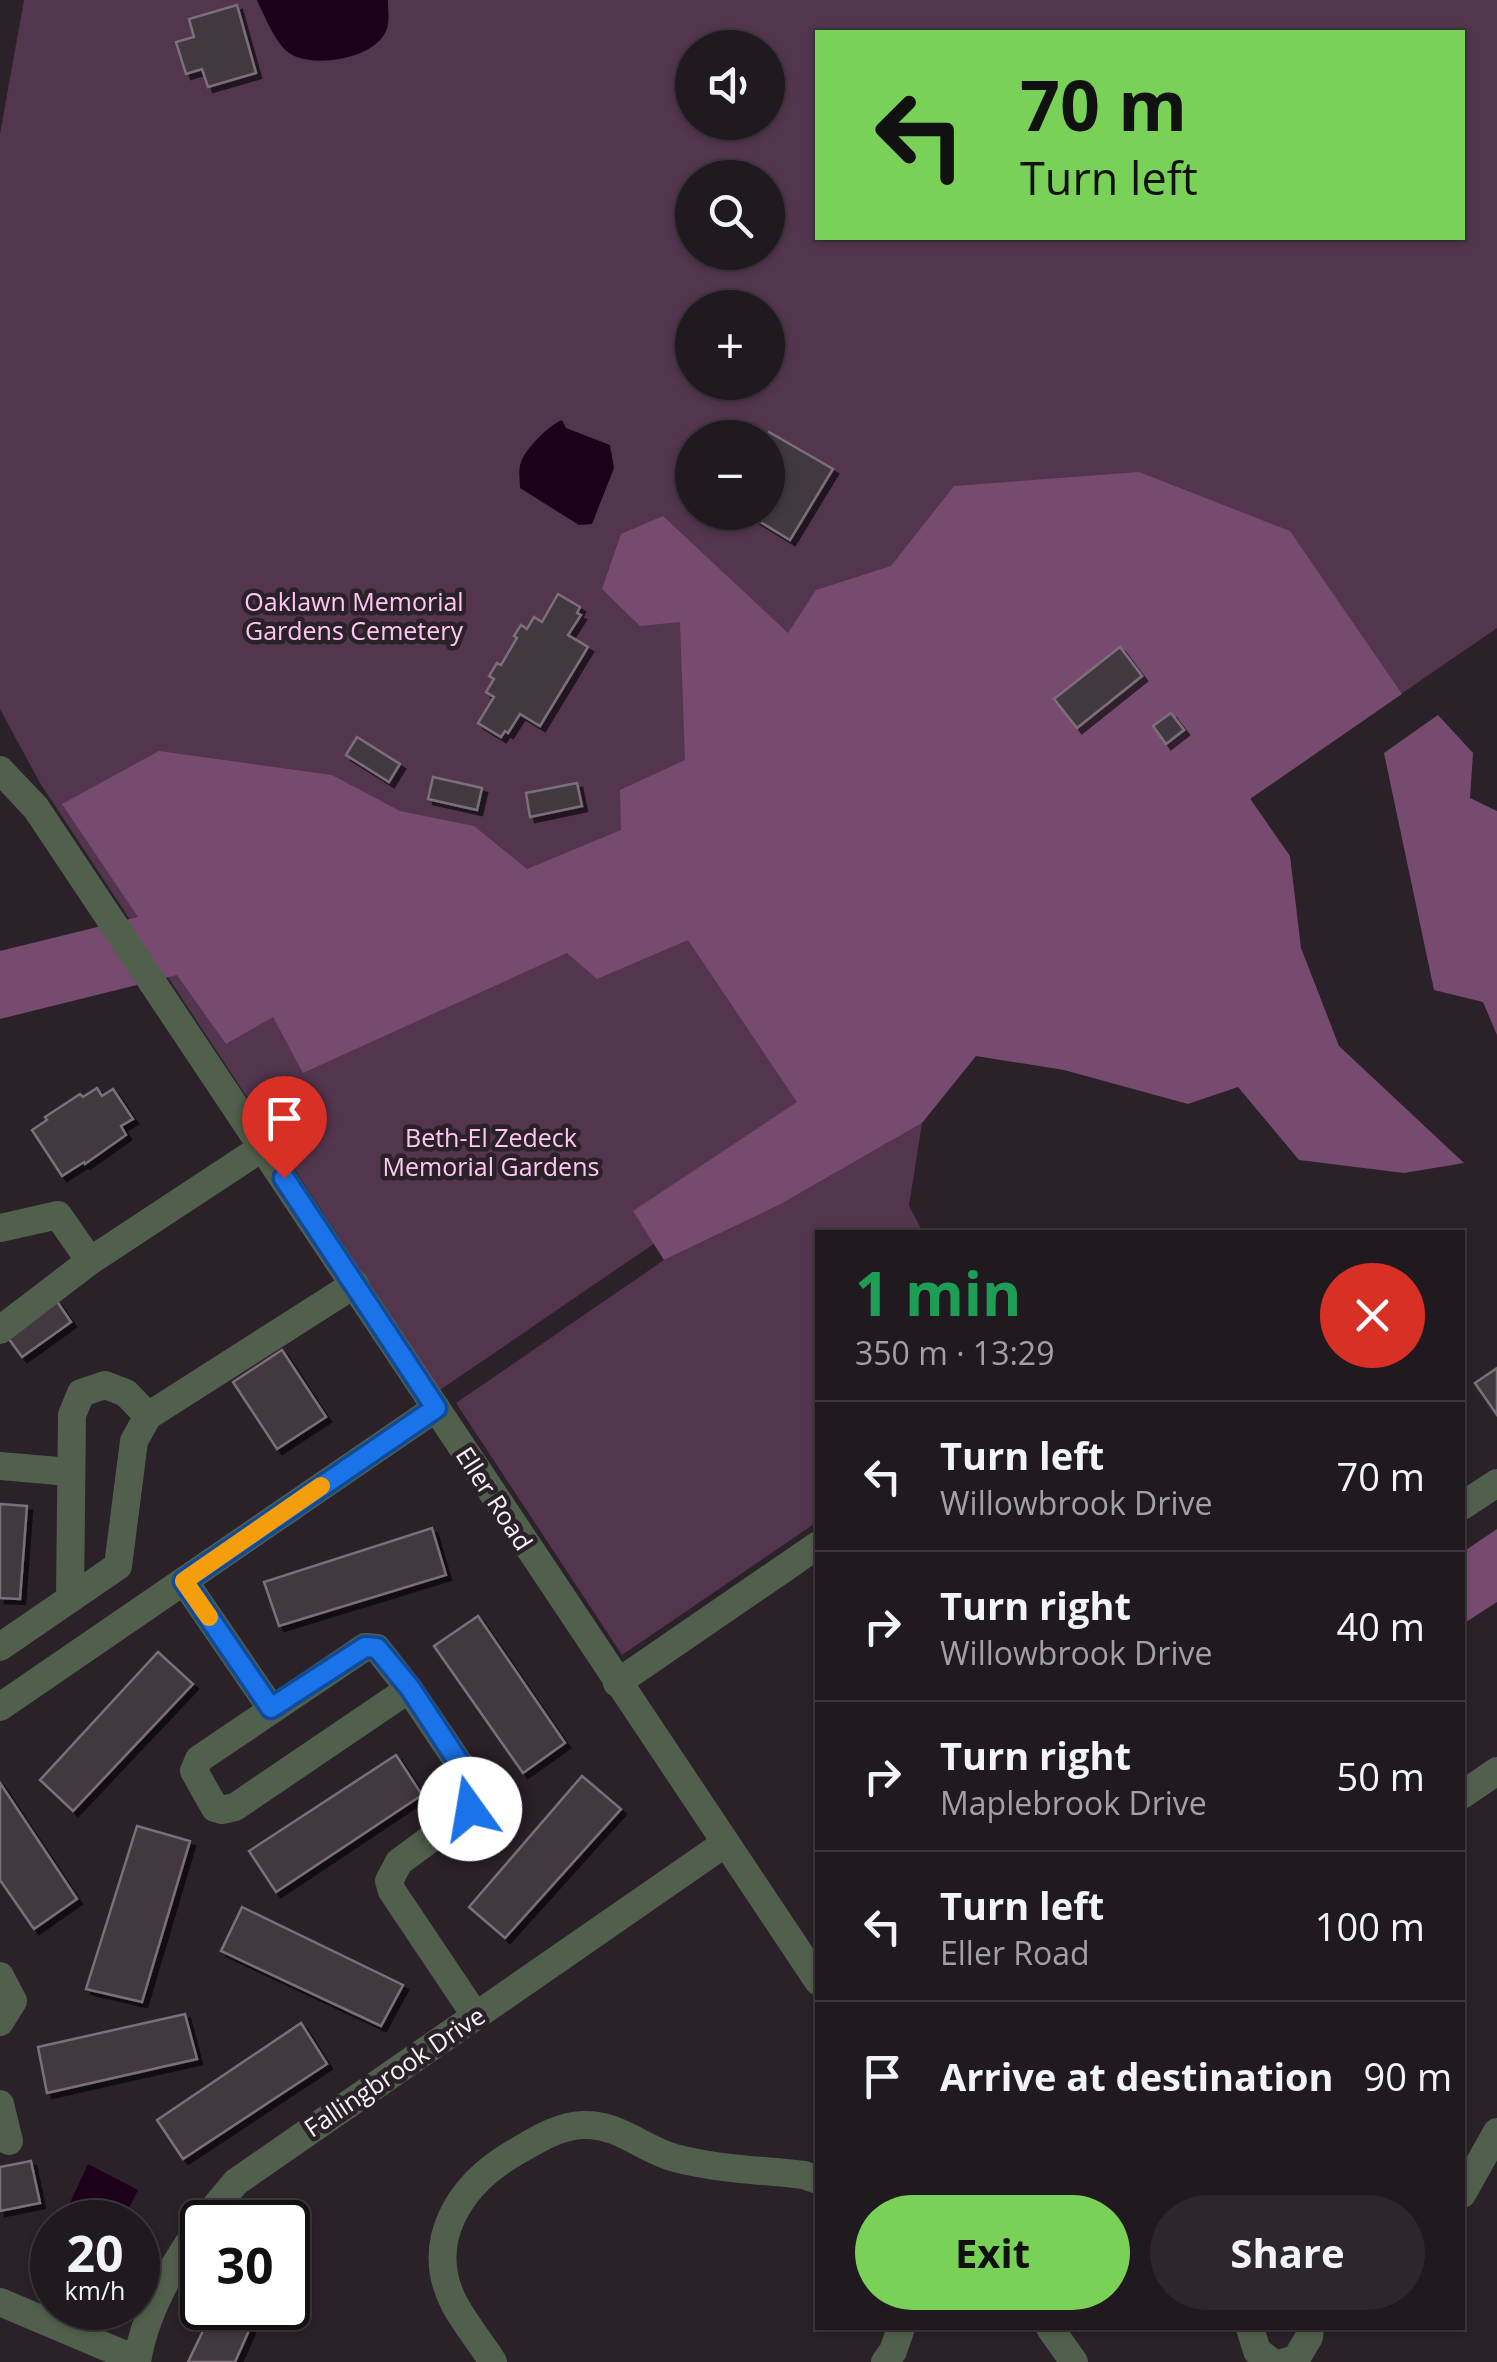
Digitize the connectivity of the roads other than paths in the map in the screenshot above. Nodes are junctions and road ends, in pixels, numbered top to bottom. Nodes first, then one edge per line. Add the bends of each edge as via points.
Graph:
1 (0, 770) edge
2 (263, 1147) junction
3 (0, 1228) edge
4 (90, 1261) junction
5 (355, 1284) junction
6 (0, 1330) edge
7 (436, 1408) junction
8 (148, 1416) junction
9 (0, 1466) edge
10 (70, 1472) junction
11 (1497, 1483) edge
12 (1465, 1504) edge
13 (815, 1550) edge
14 (184, 1581) junction
15 (70, 1599) junction
16 (0, 1647) edge
17 (617, 1683) junction
18 (410, 1688) junction
19 (0, 1707) edge
20 (271, 1708) junction
21 (1497, 1771) edge
22 (1465, 1793) edge
23 (724, 1844) junction
24 (808, 1948) edge
25 (0, 1976) edge
26 (475, 2015) junction
27 (0, 2022) edge
28 (0, 2104) edge
29 (1497, 2132) edge
30 (9, 2142) dead end
31 (815, 2179) edge
32 (1465, 2189) edge
33 (0, 2302) edge
34 (900, 2330) edge
35 (1051, 2330) edge
36 (1251, 2330) edge
37 (1310, 2330) edge
38 (137, 2361) edge
39 (494, 2362) edge
40 (885, 2362) edge
41 (1074, 2362) edge
42 (1272, 2362) edge
43 (1285, 2362) edge

1 - 2 street, Eller Road via 36,808
2 - 4 street
2 - 5 street, Eller Road
3 - 4 street via 58,1215
4 - 6 street
5 - 7 street, Eller Road
5 - 8 street
7 - 14 street
7 - 17 street, Eller Road
8 - 10 street via 126,1393 104,1385 80,1393 72,1414
8 - 15 street via 134,1441 118,1566
9 - 10 street
10 - 15 street
11 - 12 street
13 - 17 street
14 - 19 street
14 - 20 street
15 - 16 street
17 - 23 street, Eller Road
18 - 20 street via 370,1646
18 - 20 street via 236,1807 215,1808 194,1770 198,1758
18 - 26 street via 471,1781 474,1797 462,1818 398,1862 389,1881
21 - 22 street
23 - 24 street, Eller Road
23 - 26 street, Fallingbrook Drive
25 - 27 street via 12,2002
26 - 38 street, Fallingbrook Drive via 236,2182 201,2222 172,2272
28 - 30 street
29 - 32 street
31 - 39 street via 676,2159 625,2132 580,2125 559,2129 489,2168 448,2222 441,2261 451,2295
33 - 38 street
34 - 40 street
35 - 41 street
36 - 42 street via 1258,2352
37 - 43 street via 1296,2358

